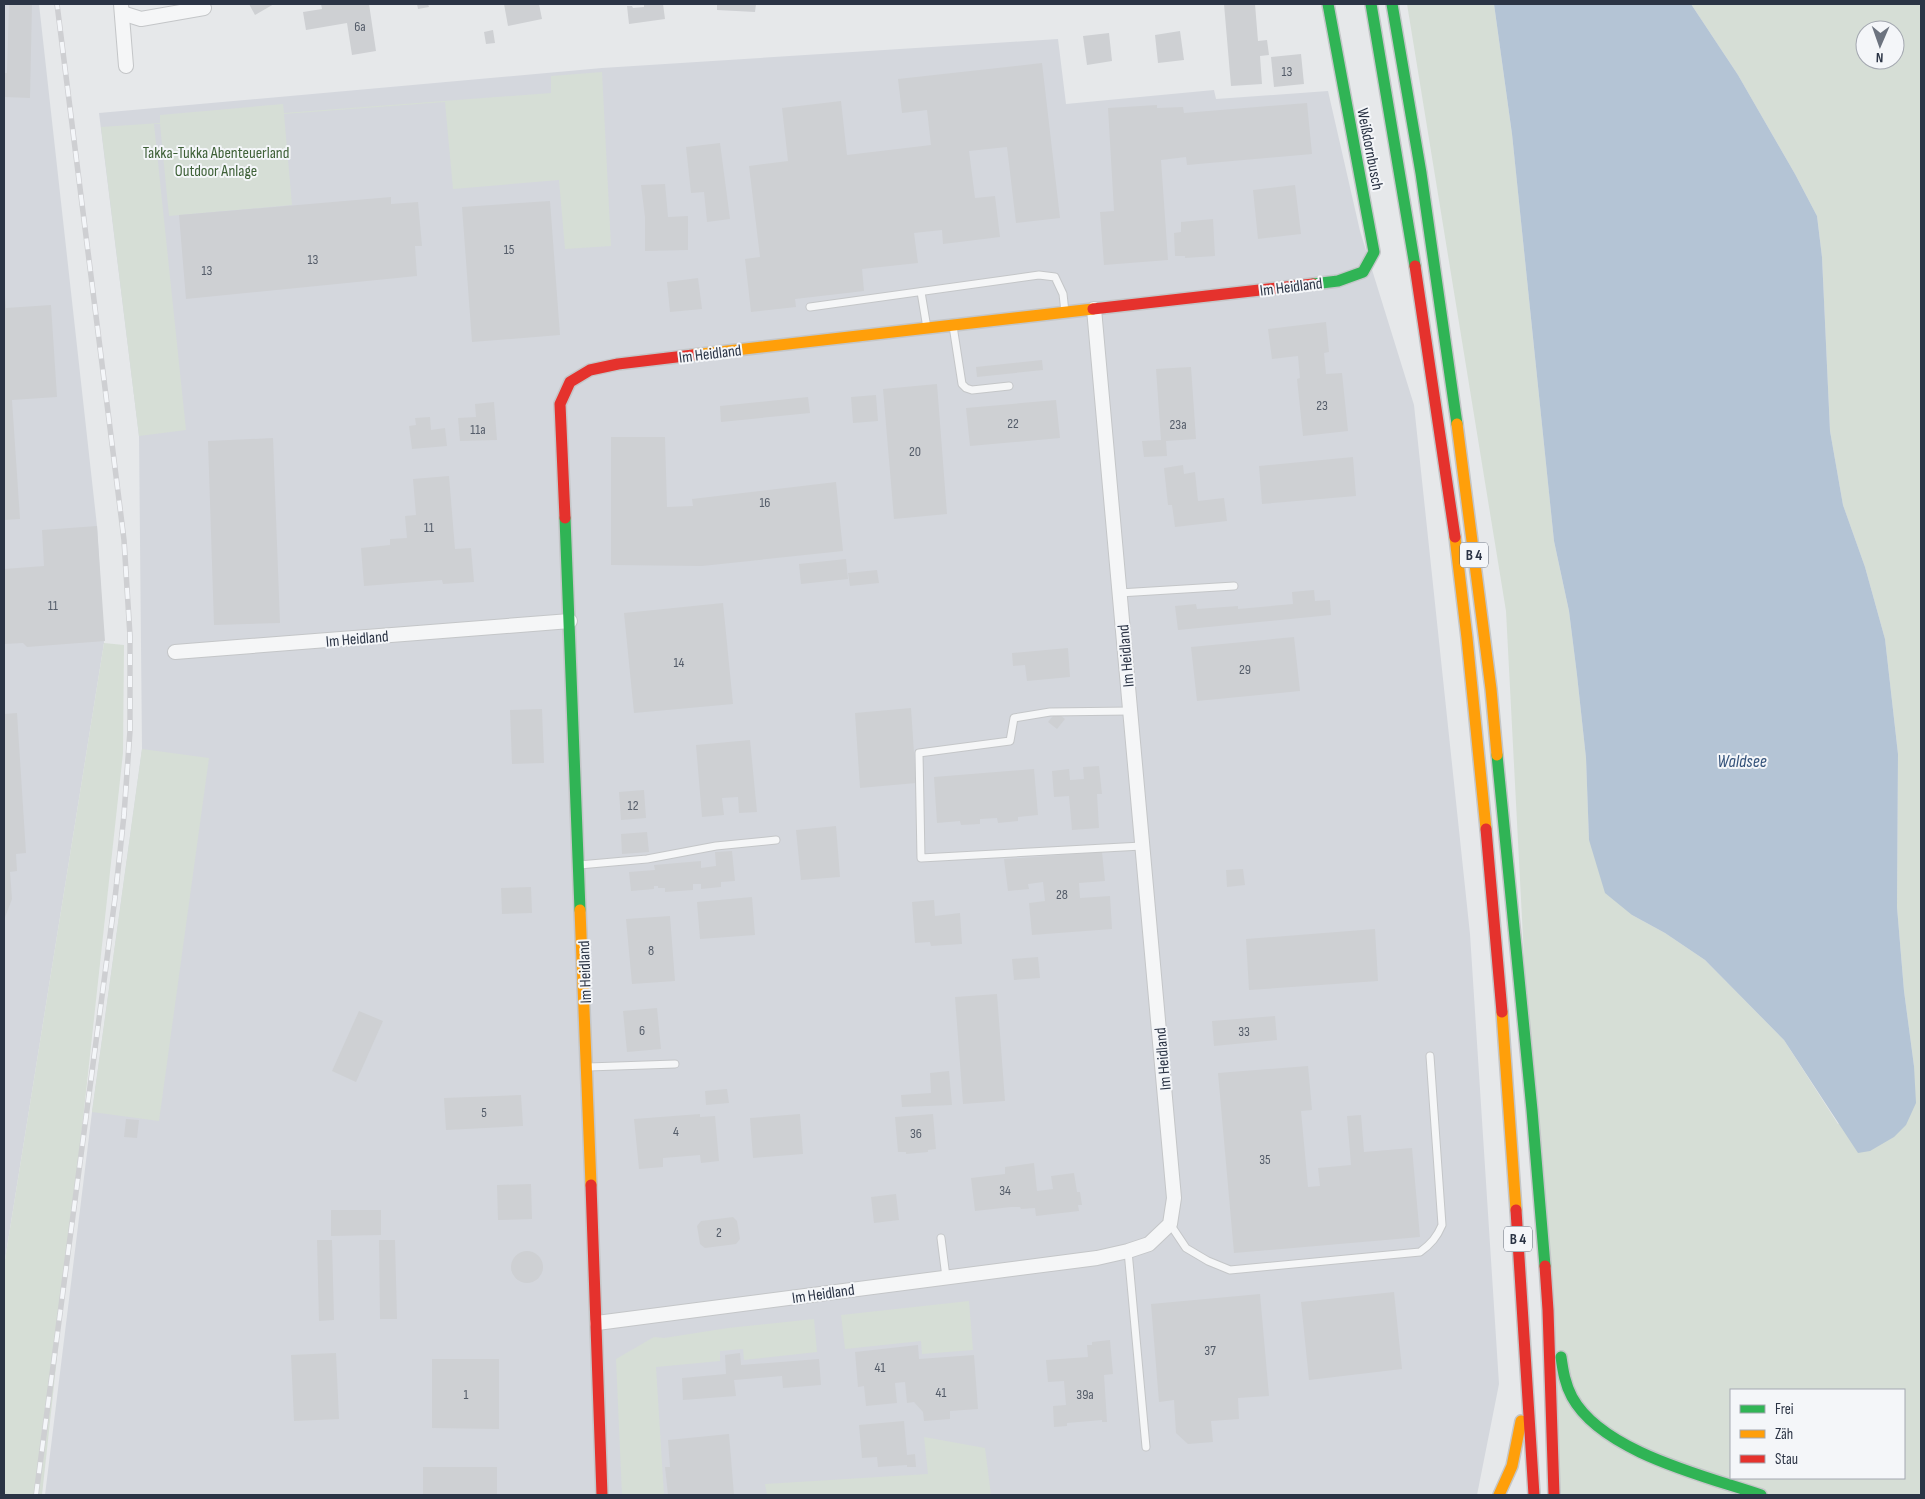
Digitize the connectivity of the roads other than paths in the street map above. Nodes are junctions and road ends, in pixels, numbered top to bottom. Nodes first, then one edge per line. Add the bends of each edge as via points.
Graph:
1 (1328, 4) edge
2 (1371, 4) edge
3 (1392, 4) edge
4 (121, 8) edge
5 (204, 8) dead end
6 (126, 66) dead end
7 (1338, 281) joint
8 (921, 292) junction
9 (810, 307) dead end
10 (1094, 309) junction
11 (1065, 312) junction
12 (953, 325) junction
13 (927, 328) junction
14 (1010, 386) dead end
15 (1234, 586) dead end
16 (1119, 593) junction
17 (570, 621) junction
18 (175, 652) dead end
19 (1130, 711) junction
20 (776, 840) dead end
21 (1142, 846) junction
22 (579, 865) junction
23 (1430, 1056) dead end
24 (675, 1064) dead end
25 (587, 1068) junction
26 (1170, 1224) junction
27 (941, 1238) dead end
28 (1128, 1251) junction
29 (946, 1277) junction
30 (1548, 1310) junction
31 (597, 1323) junction
32 (1528, 1390) junction
33 (1146, 1447) dead end
34 (602, 1495) edge
35 (1499, 1495) edge
36 (1534, 1495) edge
37 (1554, 1495) edge
38 (1761, 1495) edge

1 - 7 main road, Weißdornbusch via 1374,252 1363,272
2 - 32 main road, B 4 via 1436,408 1467,637 1509,1089
3 - 30 main road, B 4 via 1451,374 1491,689
4 - 5 street via 141,19
4 - 6 street
7 - 10 main road, Im Heidland
8 - 9 lane
8 - 11 lane via 1039,275 1055,277 1063,294
8 - 13 lane
10 - 11 main road, Im Heidland
10 - 16 street, Im Heidland
11 - 12 main road, Im Heidland
12 - 13 main road, Im Heidland
12 - 14 lane via 962,384 972,390
13 - 17 main road, Im Heidland via 618,364 590,370 570,382 560,404
15 - 16 lane
16 - 19 street, Im Heidland
17 - 18 street, Im Heidland
17 - 22 main road, Im Heidland
19 - 21 street, Im Heidland
19 - 21 lane via 1050,712 1014,718 1010,741 919,752 921,858
20 - 22 lane via 716,846 647,859
21 - 26 street, Im Heidland via 1174,1198
22 - 25 main road, Im Heidland
23 - 26 lane via 1442,1225 1438,1236 1420,1252 1230,1270 1186,1248
24 - 25 lane
25 - 31 main road, Im Heidland
26 - 28 street, Im Heidland via 1149,1244
27 - 29 lane
28 - 29 street, Im Heidland via 1097,1258
28 - 33 lane
29 - 31 street, Im Heidland
30 - 37 main road, B 4
30 - 38 main road via 1559,1339 1564,1378 1571,1396 1600,1430 1646,1455
31 - 34 main road, Im Heidland
32 - 35 main road via 1512,1466
32 - 36 main road, B 4

